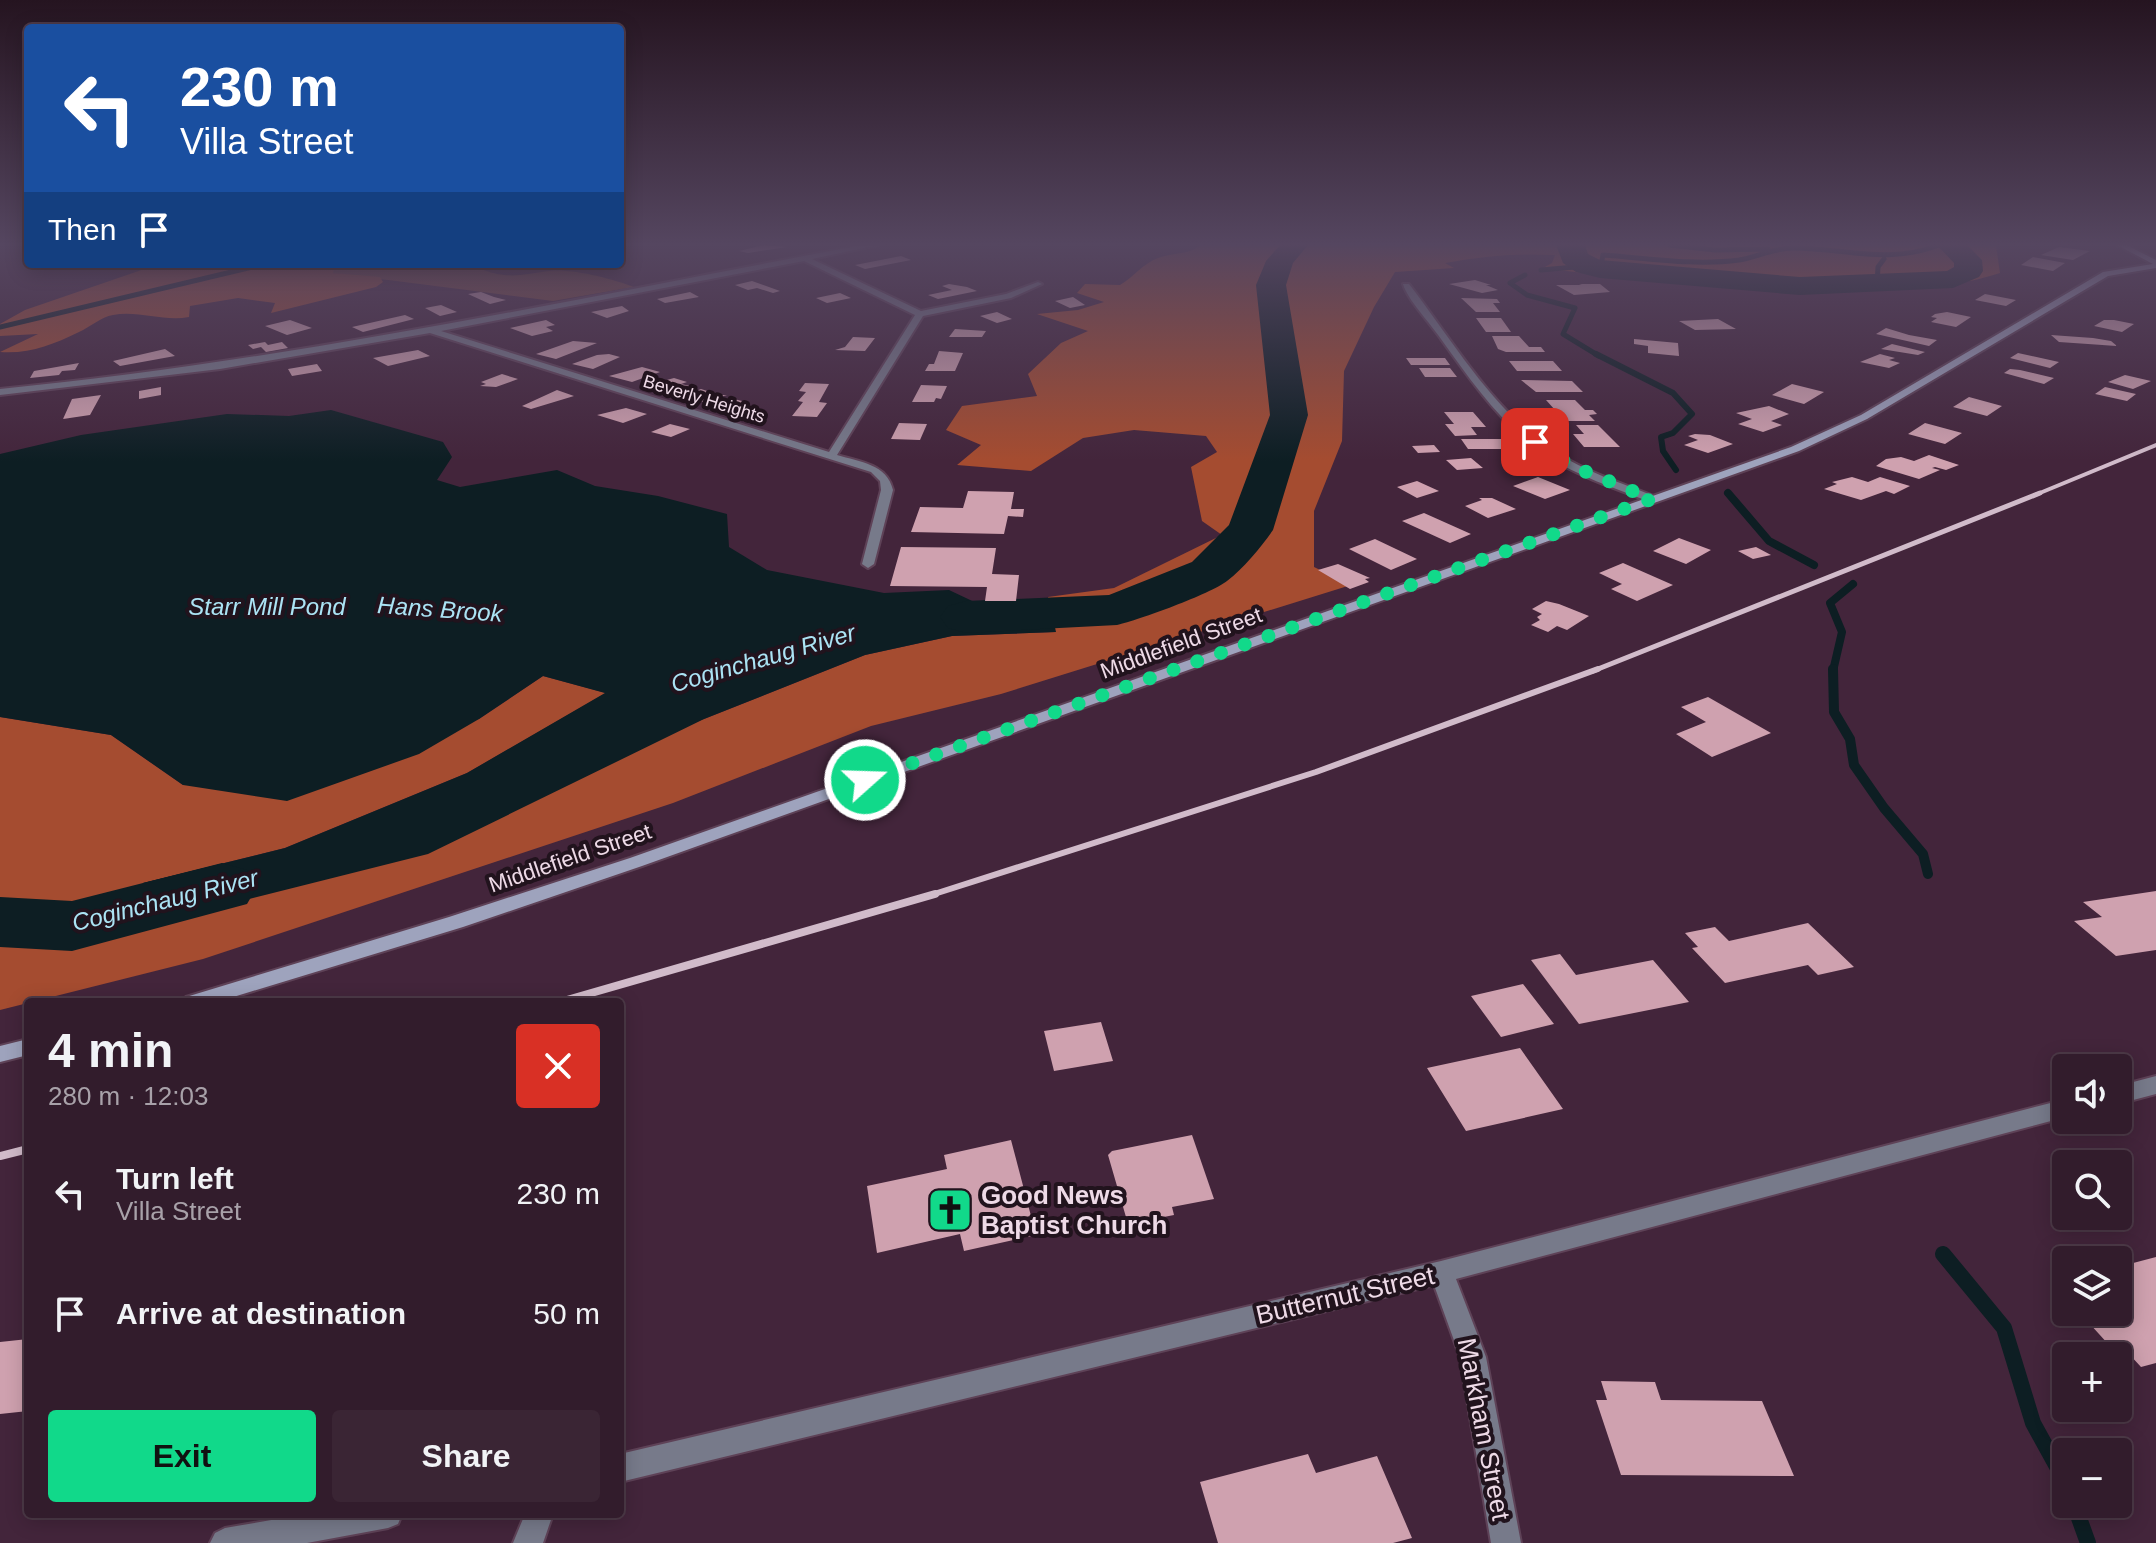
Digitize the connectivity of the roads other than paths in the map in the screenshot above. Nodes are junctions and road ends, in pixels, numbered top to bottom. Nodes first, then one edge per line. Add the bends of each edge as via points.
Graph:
1 (495, 317) edge
2 (918, 317) edge
3 (1430, 317) edge
4 (2032, 317) edge
5 (427, 330) junction
6 (0, 392) edge
7 (832, 455) junction
8 (1652, 499) junction
9 (868, 564) dead end
10 (206, 998) edge
11 (24, 1048) edge
12 (0, 1054) edge
13 (2156, 1085) edge
14 (2132, 1091) edge
15 (2052, 1112) edge
16 (1441, 1272) junction
17 (624, 1467) edge
18 (366, 1518) edge
19 (537, 1518) edge
20 (225, 1543) edge
21 (528, 1543) edge
22 (1506, 1543) edge

1 - 5 street
2 - 7 street
3 - 8 street via 1502,409 1535,442 1572,466
4 - 8 main road, Middlefield Street via 1831,434
5 - 6 street via 178,374
5 - 7 street, Beverly Heights
7 - 9 street, Beverly Heights via 875,470 885,480
8 - 10 main road, Middlefield Street via 621,867
11 - 12 main road
13 - 14 street
15 - 16 street, Butternut Street
16 - 17 street, Butternut Street
16 - 22 street, Markham Street via 1473,1357
18 - 20 street
19 - 21 street

